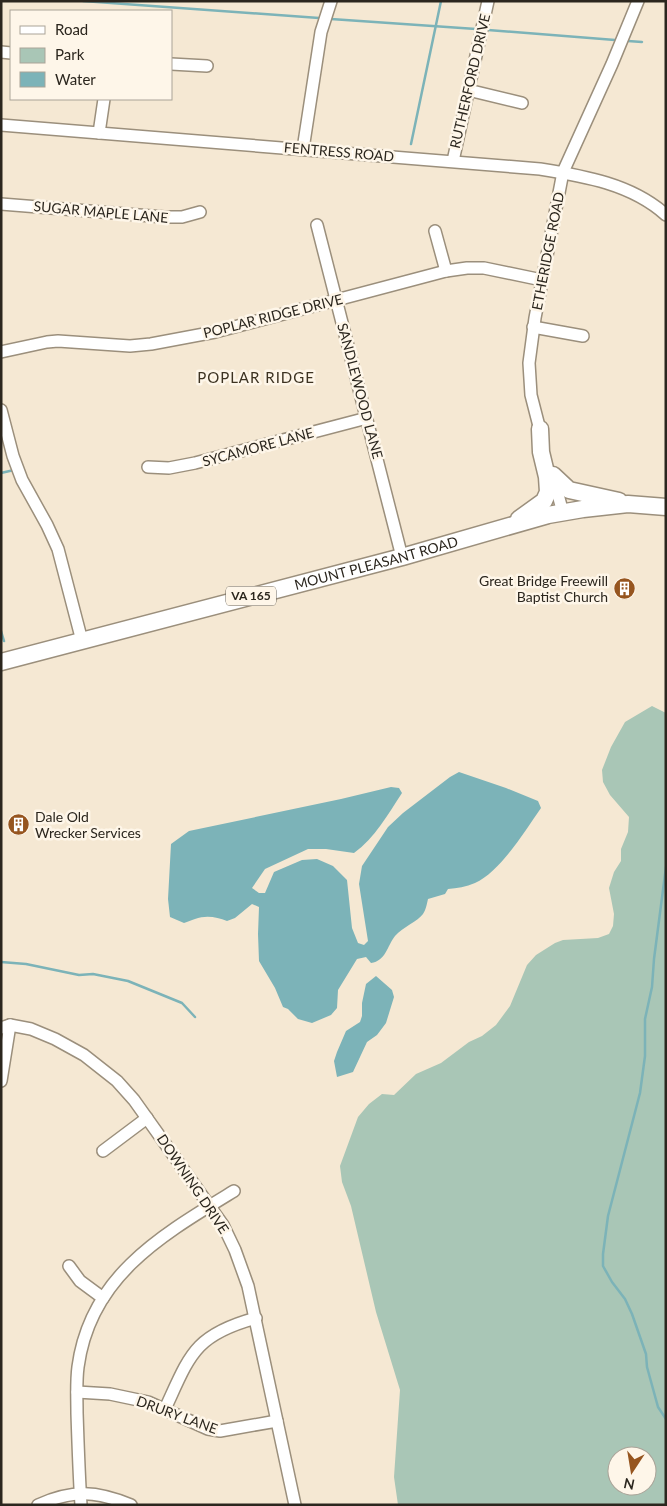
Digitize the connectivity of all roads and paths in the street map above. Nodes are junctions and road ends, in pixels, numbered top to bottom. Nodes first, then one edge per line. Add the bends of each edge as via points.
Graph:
1 (331, 1) edge
2 (488, 1) edge
3 (638, 1) edge
4 (172, 64) edge
5 (207, 66) dead end
6 (468, 90) junction
7 (104, 100) edge
8 (522, 103) dead end
9 (1, 124) edge
10 (99, 132) junction
11 (303, 149) junction
12 (453, 161) junction
13 (563, 172) junction
14 (1, 204) edge
15 (200, 212) dead end
16 (666, 215) edge
17 (318, 225) dead end
18 (435, 231) dead end
19 (446, 271) junction
20 (542, 280) junction
21 (336, 301) junction
22 (533, 327) junction
23 (583, 336) dead end
24 (1, 352) edge
25 (1, 410) edge
26 (367, 418) junction
27 (540, 428) junction
28 (148, 467) dead end
29 (553, 475) junction
30 (628, 504) junction
31 (666, 507) edge
32 (563, 513) junction
33 (501, 528) junction
34 (402, 557) junction
35 (82, 641) junction
36 (1, 662) edge
37 (4, 1023) edge
38 (1, 1080) edge
39 (147, 1118) junction
40 (103, 1151) dead end
41 (234, 1191) dead end
42 (210, 1206) junction
43 (69, 1266) dead end
44 (102, 1298) junction
45 (256, 1318) junction
46 (77, 1392) junction
47 (165, 1409) junction
48 (277, 1421) junction
49 (80, 1499) edge
50 (38, 1505) edge
51 (131, 1505) edge
52 (295, 1505) edge

1 - 11 street via 321,32
2 - 6 street, RUTHERFORD DRIVE
3 - 13 street, ETHERIDGE ROAD
4 - 5 street
6 - 8 street
6 - 12 street, RUTHERFORD DRIVE
7 - 10 street
9 - 10 street, FENTRESS ROAD
10 - 11 street, FENTRESS ROAD
11 - 12 street, FENTRESS ROAD
12 - 13 street, FENTRESS ROAD
13 - 16 street, FENTRESS ROAD via 629,190
13 - 20 street, ETHERIDGE ROAD
14 - 15 street, SUGAR MAPLE LANE via 164,217
17 - 21 street, SANDLEWOOD LANE
18 - 19 street
19 - 20 street, POPLAR RIDGE DRIVE via 484,268
19 - 21 street, POPLAR RIDGE DRIVE
20 - 22 street, ETHERIDGE ROAD
21 - 24 street, POPLAR RIDGE DRIVE via 215,332 151,344 130,346 58,341
21 - 26 street, SANDLEWOOD LANE
22 - 23 street
22 - 27 street, ETHERIDGE ROAD via 530,371
25 - 35 street via 22,480 58,548
26 - 28 street, SYCAMORE LANE via 195,463 169,468
26 - 34 street, SANDLEWOOD LANE
27 - 29 street, ETHERIDGE ROAD
27 - 33 highway via 547,495 523,517
29 - 30 highway via 569,490
29 - 32 street, ETHERIDGE ROAD
30 - 31 highway, MOUNT PLEASANT ROAD / VA 165
30 - 32 highway, MOUNT PLEASANT ROAD / VA 165
32 - 33 highway, MOUNT PLEASANT ROAD / VA 165
33 - 34 highway, MOUNT PLEASANT ROAD / VA 165
34 - 35 highway, MOUNT PLEASANT ROAD / VA 165
35 - 36 highway, MOUNT PLEASANT ROAD / VA 165
37 - 38 street
37 - 39 street, DOWNING DRIVE via 31,1029 84,1055 123,1086
39 - 40 street
39 - 42 street, DOWNING DRIVE
41 - 42 street
42 - 44 street via 141,1253
42 - 45 street, DOWNING DRIVE via 241,1264
43 - 44 street via 80,1281
44 - 46 street via 81,1352
45 - 47 street via 226,1327 199,1346 190,1356
45 - 48 street, DOWNING DRIVE
46 - 47 street, DRURY LANE via 110,1394
46 - 49 street
47 - 48 street, DRURY LANE via 208,1429 220,1431
48 - 52 street, DOWNING DRIVE
49 - 50 street via 61,1496
49 - 51 street via 101,1494

